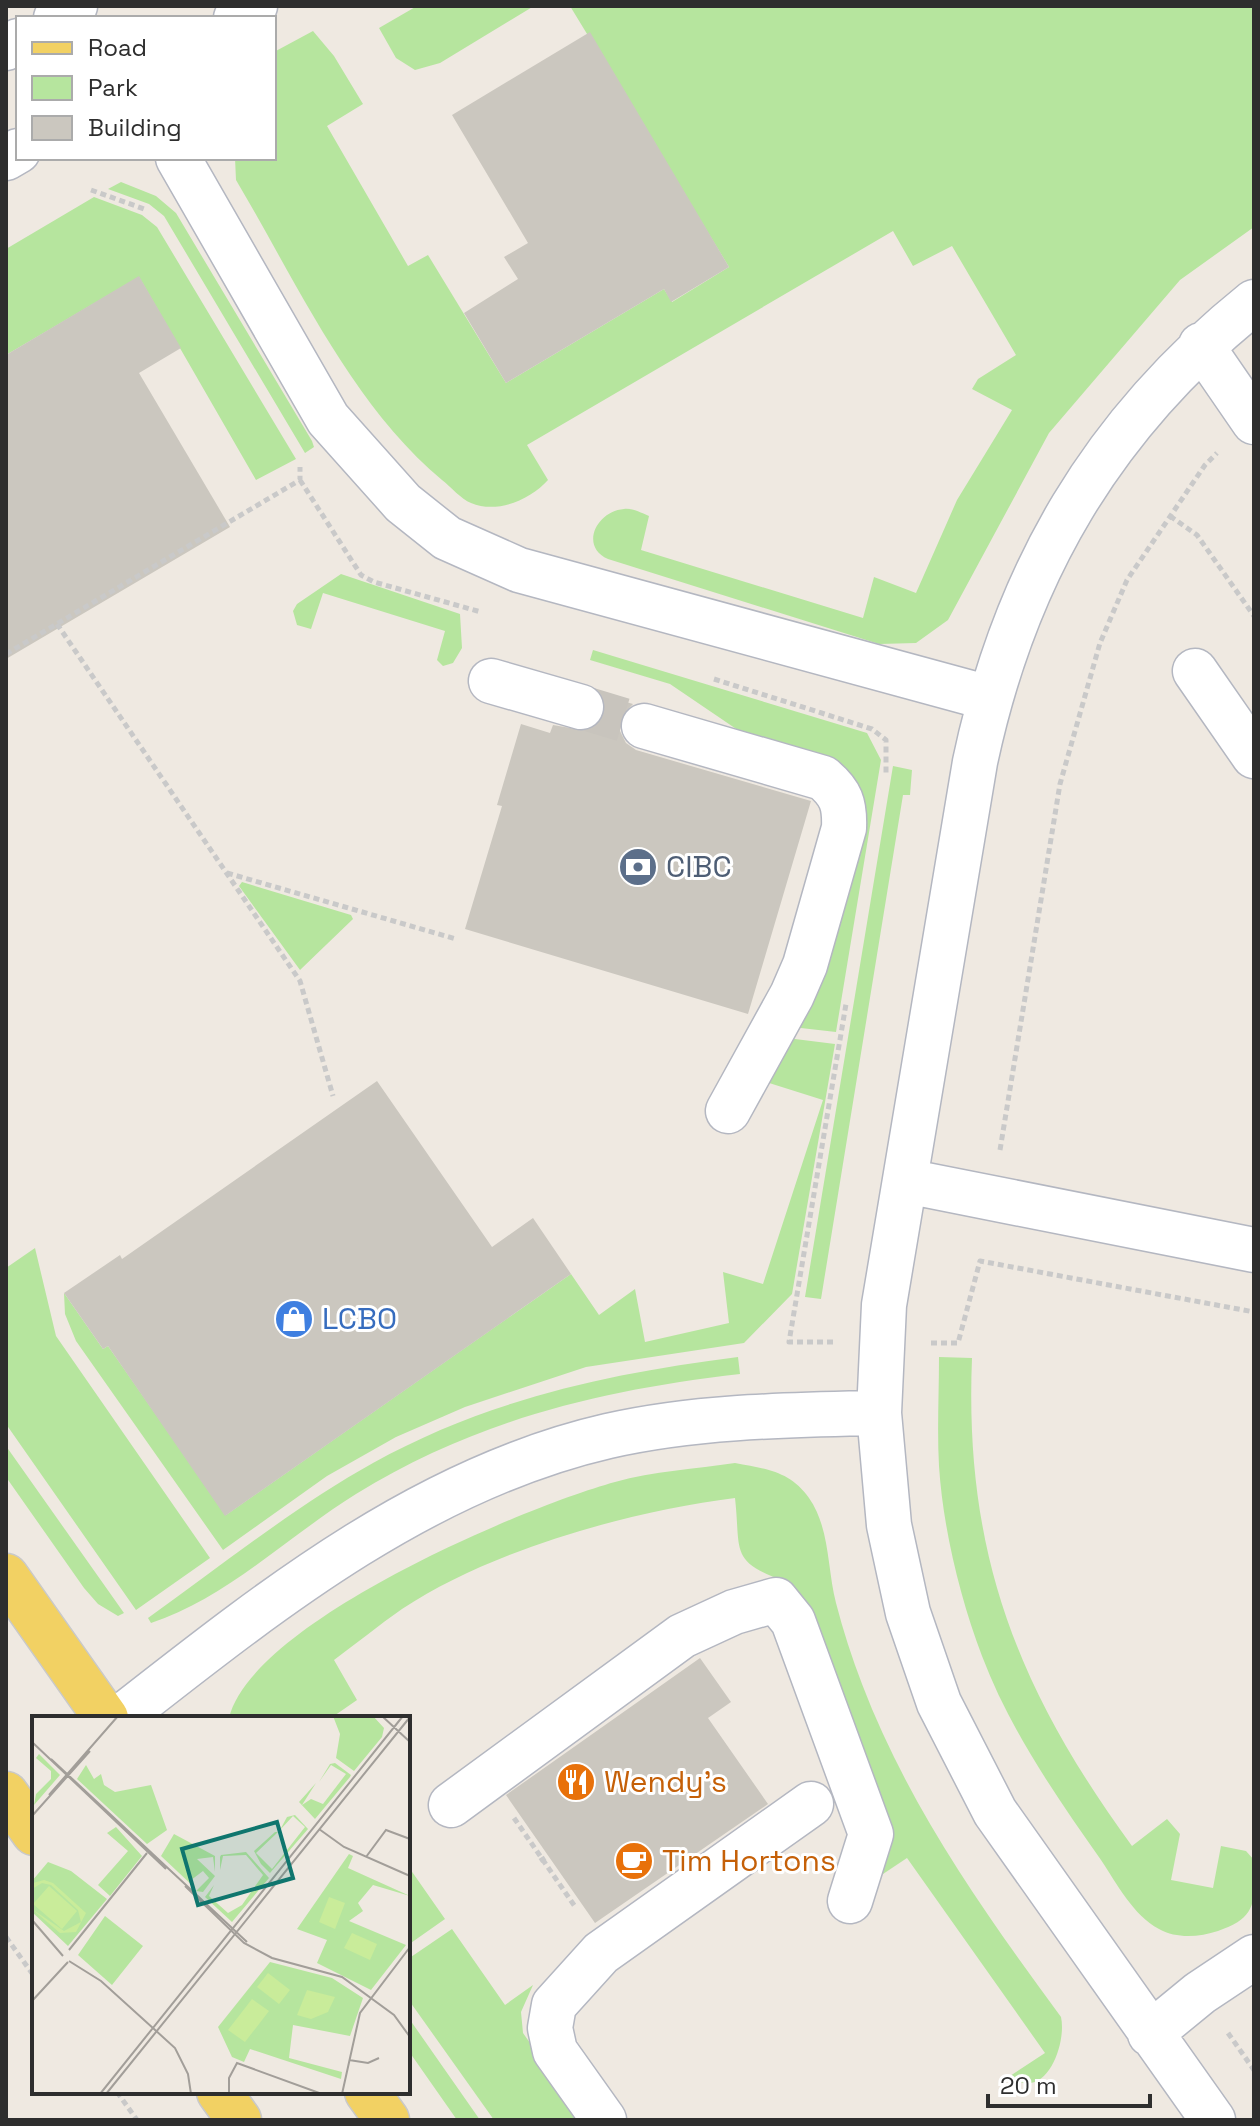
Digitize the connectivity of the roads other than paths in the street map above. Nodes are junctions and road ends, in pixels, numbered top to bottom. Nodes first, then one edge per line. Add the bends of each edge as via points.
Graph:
1 (179, 160) edge
2 (1254, 302) edge
3 (1201, 345) junction
4 (1253, 420) edge
5 (1195, 671) dead end
6 (491, 681) dead end
7 (989, 698) junction
8 (581, 707) tunnel mouth
9 (644, 726) tunnel mouth
10 (1254, 756) edge
11 (728, 1111) dead end
12 (906, 1181) junction
13 (1254, 1250) edge
14 (879, 1413) junction
15 (6, 1576) edge
16 (105, 1716) edge
17 (123, 1716) edge
18 (6, 1794) edge
19 (811, 1804) dead end
20 (451, 1805) dead end
21 (32, 1830) edge
22 (850, 1901) dead end
23 (1254, 1957) edge
24 (1150, 2034) junction
25 (220, 2094) edge
26 (368, 2094) edge
27 (239, 2120) edge
28 (387, 2120) edge
29 (604, 2120) edge
30 (1213, 2120) edge

1 - 7 street via 328,419 403,503 447,538 519,570
2 - 3 street
3 - 4 street
3 - 7 street via 1106,453 1062,526 1024,598
5 - 10 street
6 - 8 street
7 - 12 street
9 - 11 street via 823,778 839,792 845,809 805,965
12 - 13 street
12 - 14 street via 884,1305
14 - 17 street via 768,1415 668,1427 608,1436 512,1466 369,1535
14 - 24 street via 889,1525 908,1613 939,1703 995,1812
15 - 16 main road
18 - 21 main road
19 - 29 street via 601,1953 554,2005 550,2028 555,2051
20 - 22 street via 682,1636 776,1600 793,1621 871,1834
23 - 24 street
24 - 30 street
25 - 27 main road
26 - 28 main road

